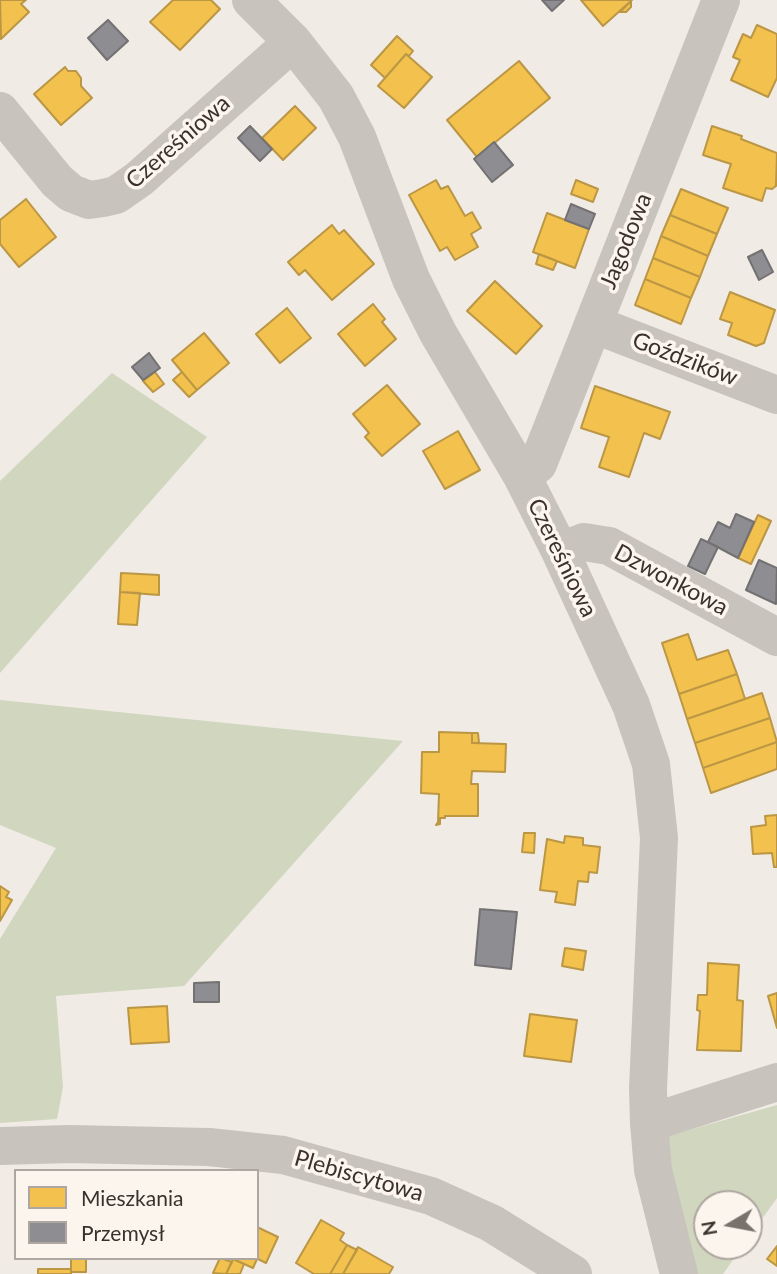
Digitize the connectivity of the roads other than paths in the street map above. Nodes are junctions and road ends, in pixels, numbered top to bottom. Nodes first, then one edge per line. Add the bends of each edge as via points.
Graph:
1 (251, 0) edge
2 (721, 0) edge
3 (293, 42) junction
4 (0, 111) edge
5 (593, 324) junction
6 (777, 395) edge
7 (522, 476) junction
8 (560, 551) junction
9 (777, 637) edge
10 (777, 1082) edge
11 (649, 1123) junction
12 (0, 1146) edge
13 (573, 1274) edge
14 (679, 1274) edge

1 - 3 street, Czereśniowa
2 - 5 street, Jagodowa
3 - 4 street, Czereśniowa via 116,195 89,200 71,193
3 - 7 street, Czereśniowa via 357,137 421,301
5 - 6 street, Goździków
5 - 7 street, Jagodowa via 538,464
7 - 8 street, Czereśniowa
8 - 9 street, Dzwonkowa via 584,542 609,546
8 - 11 street, Czereśniowa via 631,705 650,764 659,838
10 - 11 street
11 - 14 street, Czereśniowa via 653,1170
12 - 13 street, Plebiscytowa via 209,1147 283,1155 431,1196 491,1223

